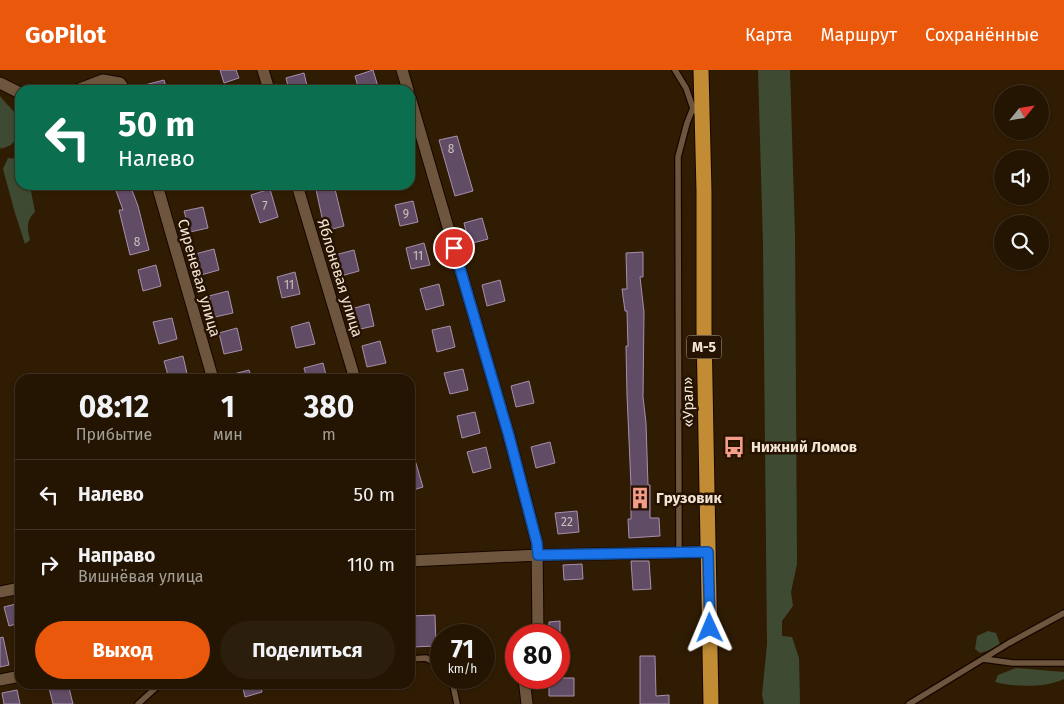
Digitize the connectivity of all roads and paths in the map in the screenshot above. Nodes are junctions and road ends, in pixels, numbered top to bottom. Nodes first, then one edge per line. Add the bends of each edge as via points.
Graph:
1 (263, 70) edge
2 (402, 70) edge
3 (675, 70) edge
4 (701, 70) edge
5 (0, 83) edge
6 (89, 85) edge
7 (121, 85) edge
8 (268, 85) edge
9 (406, 85) edge
10 (15, 90) edge
11 (693, 108) junction
12 (415, 114) edge
13 (703, 142) junction
14 (157, 190) edge
15 (298, 190) edge
16 (212, 374) edge
17 (354, 374) edge
18 (679, 552) junction
19 (708, 552) junction
20 (538, 555) junction
21 (415, 561) edge
22 (15, 589) edge
23 (0, 592) edge
24 (1064, 613) edge
25 (538, 624) edge
26 (415, 659) edge
27 (983, 659) junction
28 (430, 660) edge
29 (1064, 663) edge
30 (15, 677) edge
31 (0, 680) edge
32 (154, 689) edge
33 (454, 689) edge
34 (525, 689) edge
35 (138, 704) edge
36 (457, 704) edge
37 (527, 704) edge
38 (711, 704) edge
39 (909, 704) edge

1 - 8 street
2 - 9 street
3 - 11 lane
4 - 13 highway, «Урал» / М-5
5 - 10 street
6 - 7 street via 102,80
11 - 13 lane
11 - 18 lane via 678,157
12 - 20 street via 509,436
13 - 19 highway, «Урал» / М-5
14 - 16 street, Сиреневая улица
15 - 17 street, Яблоневая улица
18 - 19 street
18 - 20 street
19 - 38 highway, «Урал» / М-5
20 - 21 street
20 - 25 street
22 - 23 street
24 - 27 lane
26 - 28 lane
27 - 29 lane
27 - 39 lane
30 - 31 street
32 - 35 lane
33 - 36 lane
34 - 37 street

